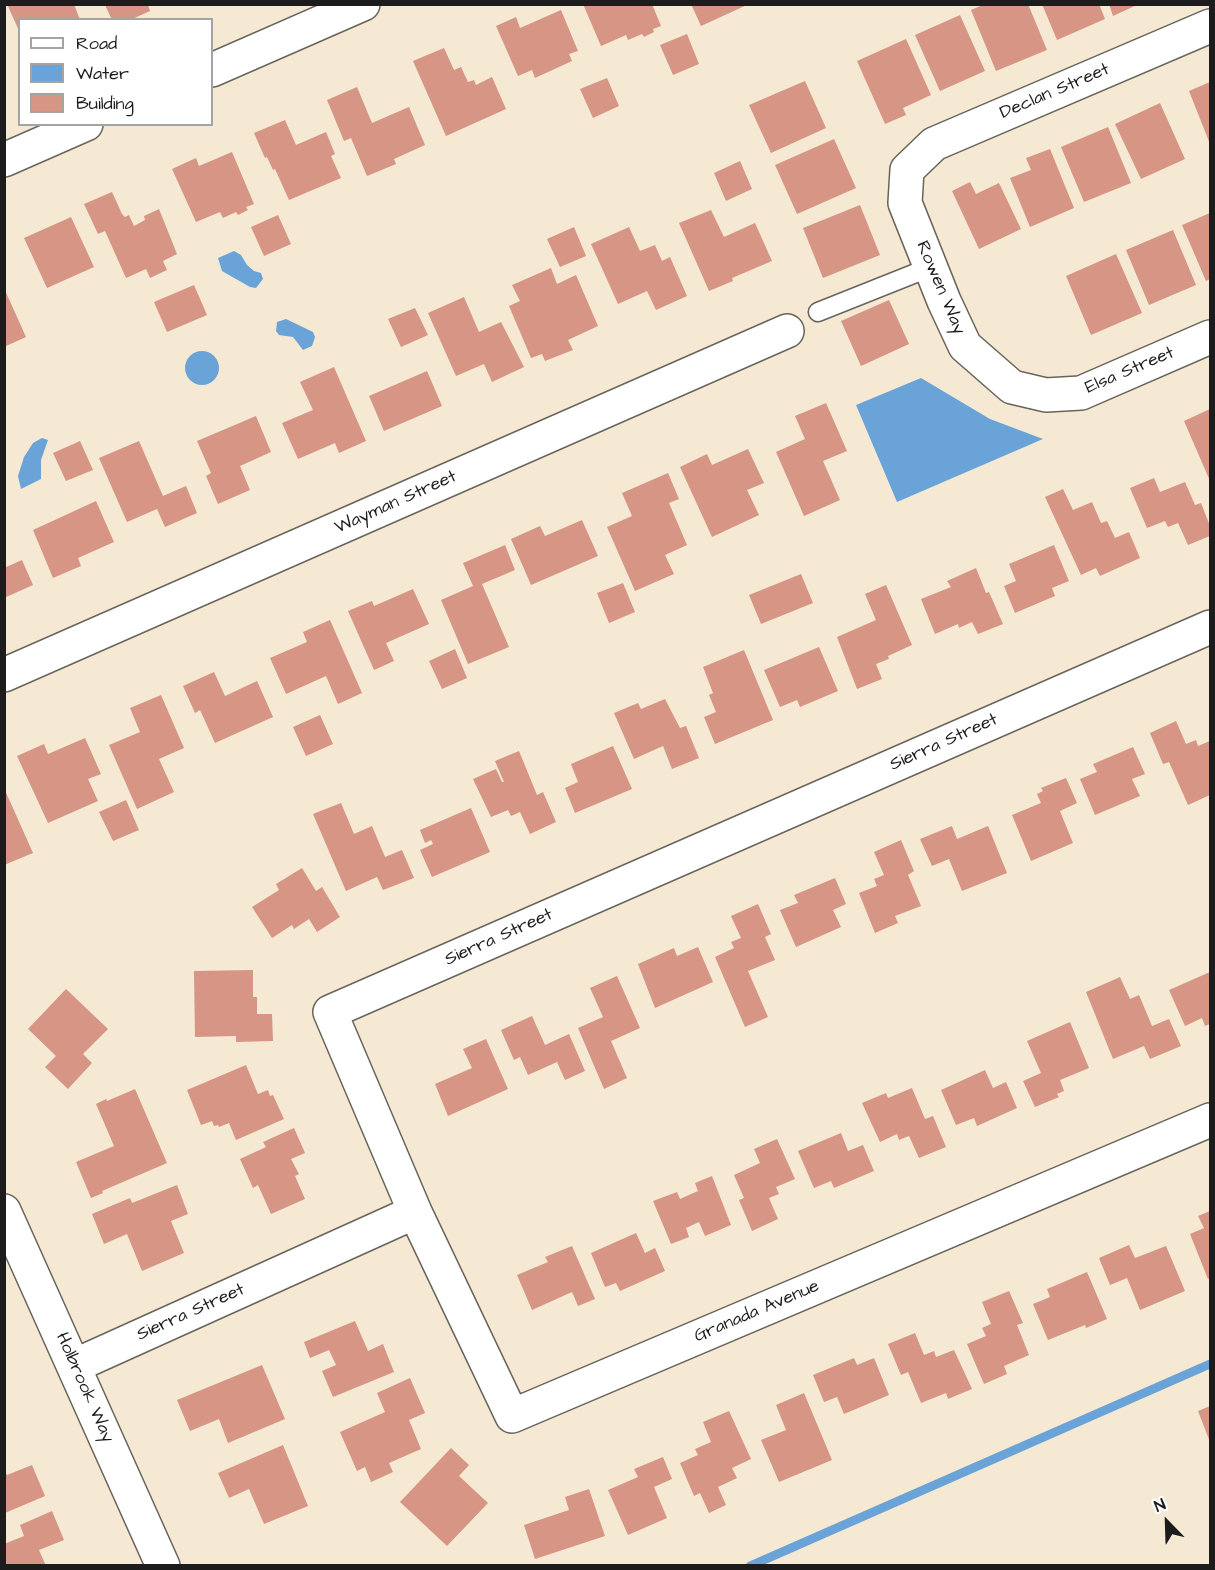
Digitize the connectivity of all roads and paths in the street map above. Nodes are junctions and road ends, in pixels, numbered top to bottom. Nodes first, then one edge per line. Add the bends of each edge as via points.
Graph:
1 (363, 4) edge
2 (1210, 26) edge
3 (213, 70) edge
4 (81, 126) edge
5 (5, 159) edge
6 (907, 170) joint
7 (931, 267) junction
8 (818, 312) dead end
9 (787, 331) dead end
10 (1210, 337) edge
11 (1012, 387) joint
12 (1210, 627) edge
13 (4, 675) edge
14 (1210, 1120) edge
15 (4, 1210) edge
16 (415, 1212) junction
17 (74, 1366) junction
18 (163, 1566) edge

1 - 3 street
2 - 6 street, Declan Street via 934,144
4 - 5 street
6 - 7 street, Rowen Way via 904,203
7 - 8 lane
7 - 11 street, Rowen Way via 965,346
9 - 13 street, Wayman Street
10 - 11 street, Elsa Street via 1081,393 1046,395
12 - 16 street, Sierra Street via 330,1012
14 - 16 street, Granada Avenue via 512,1416
15 - 17 street, Holbrook Way
16 - 17 street, Sierra Street
17 - 18 street, Holbrook Way

